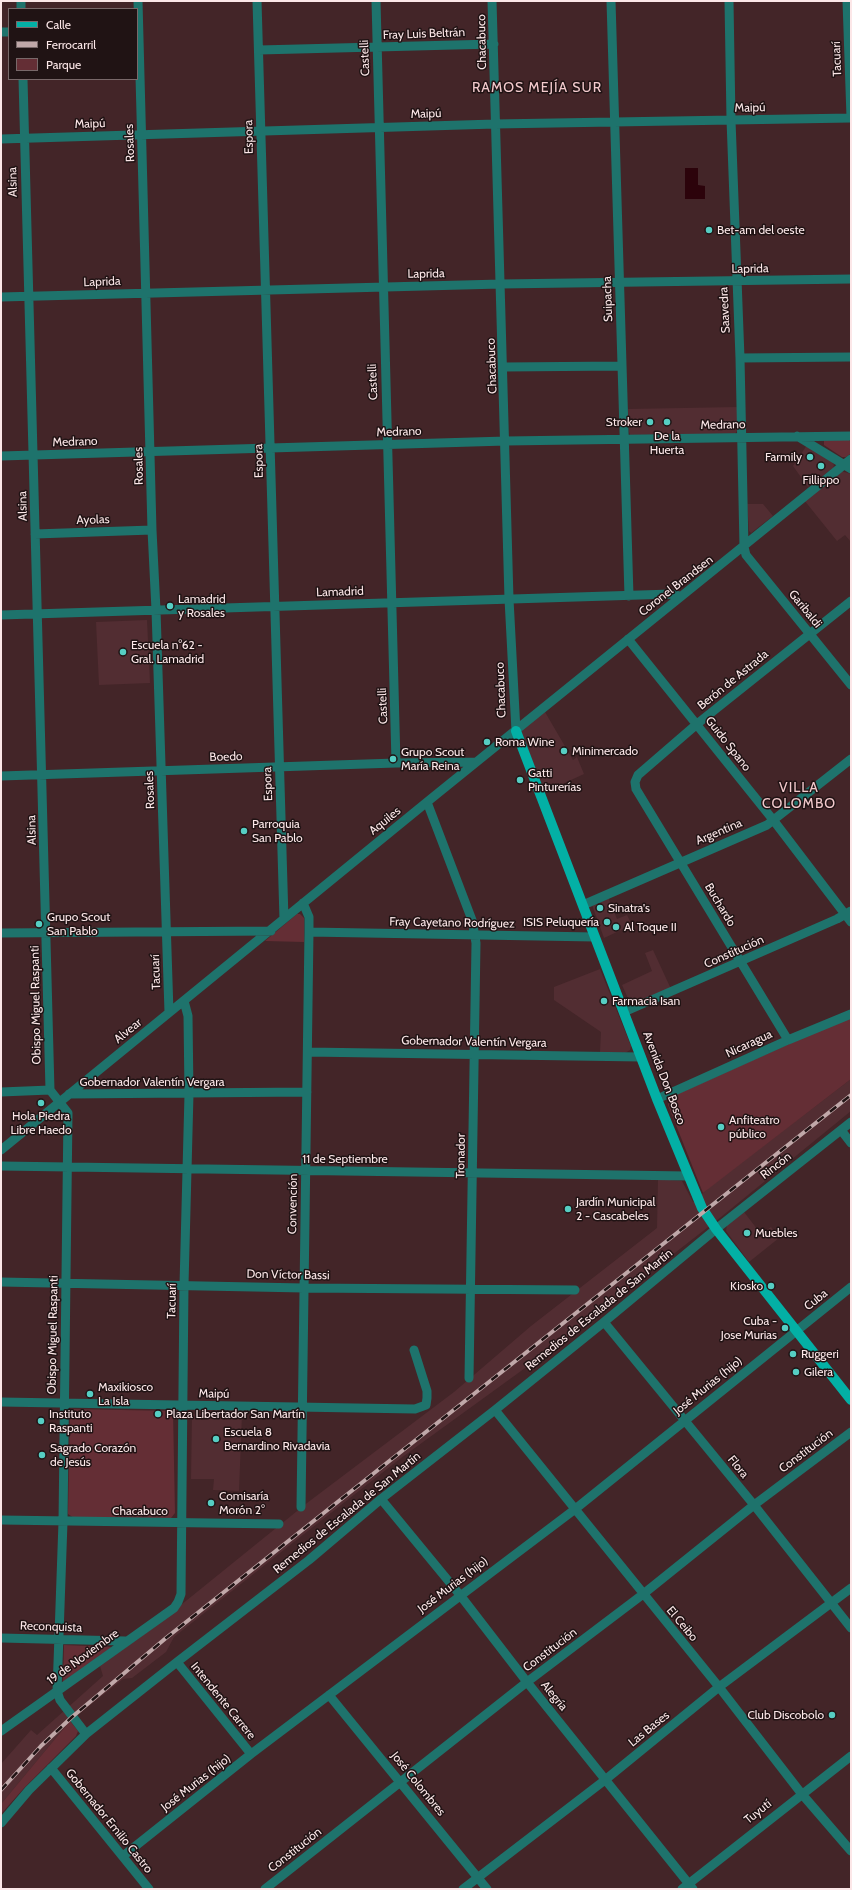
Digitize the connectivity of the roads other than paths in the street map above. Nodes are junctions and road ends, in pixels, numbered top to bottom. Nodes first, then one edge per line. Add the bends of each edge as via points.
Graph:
1 (138, 1) edge
2 (257, 1) edge
3 (376, 1) edge
4 (492, 1) edge
5 (611, 1) edge
6 (729, 1) edge
7 (847, 1) edge
8 (494, 44) junction
9 (377, 48) junction
10 (259, 50) junction
11 (23, 80) edge
12 (851, 118) edge
13 (731, 120) junction
14 (615, 122) junction
15 (495, 124) junction
16 (379, 128) junction
17 (261, 130) junction
18 (141, 134) junction
19 (24, 138) junction
20 (1, 139) edge
21 (851, 279) edge
22 (736, 282) junction
23 (619, 283) junction
24 (501, 284) junction
25 (382, 287) junction
26 (265, 290) junction
27 (147, 293) junction
28 (28, 296) junction
29 (1, 297) edge
30 (851, 357) edge
31 (740, 358) junction
32 (622, 366) junction
33 (504, 367) junction
34 (741, 436) junction
35 (797, 436) junction
36 (851, 436) edge
37 (623, 439) junction
38 (506, 441) junction
39 (387, 444) junction
40 (270, 448) junction
41 (151, 452) junction
42 (33, 455) junction
43 (1, 456) edge
44 (849, 465) edge
45 (152, 530) junction
46 (35, 534) junction
47 (744, 547) junction
48 (628, 596) junction
49 (680, 596) junction
50 (510, 599) junction
51 (851, 601) edge
52 (392, 602) junction
53 (274, 606) junction
54 (156, 610) junction
55 (37, 613) junction
56 (1, 615) edge
57 (810, 634) junction
58 (628, 639) junction
59 (851, 685) edge
60 (697, 724) junction
61 (516, 731) junction
62 (851, 759) edge
63 (476, 762) junction
64 (396, 763) junction
65 (280, 767) junction
66 (162, 771) junction
67 (43, 775) junction
68 (1, 776) edge
69 (635, 782) joint
70 (427, 802) junction
71 (774, 821) junction
72 (680, 862) junction
73 (303, 903) junction
74 (583, 905) junction
75 (849, 916) edge
76 (284, 919) junction
77 (166, 931) junction
78 (271, 931) junction
79 (47, 932) junction
80 (309, 932) junction
81 (1, 933) edge
82 (475, 935) junction
83 (595, 937) junction
84 (740, 962) junction
85 (184, 1001) junction
86 (169, 1012) junction
87 (624, 1012) junction
88 (851, 1014) edge
89 (788, 1040) junction
90 (308, 1052) junction
91 (474, 1054) junction
92 (641, 1057) junction
93 (50, 1090) junction
94 (1, 1092) edge
95 (307, 1092) junction
96 (69, 1094) junction
97 (189, 1094) junction
98 (657, 1099) junction
99 (59, 1102) junction
100 (851, 1122) edge
101 (841, 1130) junction
102 (851, 1143) edge
103 (1, 1150) edge
104 (1, 1166) edge
105 (68, 1167) junction
106 (186, 1169) junction
107 (306, 1171) junction
108 (473, 1172) junction
109 (688, 1176) junction
110 (716, 1229) junction
111 (1, 1282) edge
112 (66, 1284) junction
113 (184, 1286) junction
114 (851, 1287) edge
115 (304, 1288) junction
116 (470, 1290) junction
117 (575, 1290) dead end
118 (604, 1322) junction
119 (796, 1331) junction
120 (414, 1350) dead end
121 (469, 1378) dead end
122 (851, 1400) edge
123 (1, 1402) edge
124 (64, 1403) junction
125 (182, 1405) junction
126 (301, 1406) junction
127 (495, 1410) junction
128 (685, 1420) junction
129 (851, 1432) edge
130 (381, 1499) junction
131 (754, 1505) junction
132 (301, 1507) dead end
133 (574, 1510) junction
134 (1, 1520) edge
135 (63, 1522) junction
136 (182, 1523) junction
137 (279, 1524) dead end
138 (851, 1588) edge
139 (460, 1595) junction
140 (642, 1595) junction
141 (178, 1602) joint
142 (831, 1604) junction
143 (851, 1628) edge
144 (1, 1638) edge
145 (59, 1639) junction
146 (125, 1641) junction
147 (176, 1662) junction
148 (527, 1682) junction
149 (719, 1687) junction
150 (57, 1691) junction
151 (329, 1695) junction
152 (1, 1731) edge
153 (86, 1734) junction
154 (251, 1754) junction
155 (851, 1756) edge
156 (51, 1768) junction
157 (605, 1780) junction
158 (401, 1781) junction
159 (801, 1793) junction
160 (1, 1823) edge
161 (851, 1852) edge
162 (123, 1856) junction
163 (478, 1878) junction
164 (688, 1887) edge
165 (149, 1889) edge
166 (264, 1889) edge
167 (463, 1889) edge
168 (487, 1889) edge

1 - 18 street, Rosales
2 - 10 street, Espora
3 - 9 street, Castelli
4 - 8 street, Chacabuco
5 - 14 street, Suipacha
6 - 13 street, Saavedra
7 - 12 street, Tacuarí
8 - 9 street, Fray Luis Beltrán
8 - 15 street, Chacabuco
9 - 10 street, Fray Luis Beltrán
9 - 16 street, Castelli
10 - 17 street, Espora
11 - 19 street, Alsina
12 - 13 street, Maipú
13 - 14 street, Maipú
13 - 22 street, Saavedra
14 - 15 street, Maipú
14 - 23 street, Suipacha
15 - 16 street, Maipú
15 - 24 street, Chacabuco
16 - 17 street, Maipú
16 - 25 street, Castelli
17 - 18 street, Maipú
17 - 26 street, Espora
18 - 19 street, Maipú
18 - 27 street, Rosales
19 - 20 street, Maipú
19 - 28 street, Alsina
21 - 22 street, Laprida
22 - 23 street, Laprida
22 - 31 street, Saavedra
23 - 24 street, Laprida
23 - 32 street, Suipacha
24 - 25 street, Laprida
24 - 33 street, Chacabuco
25 - 26 street, Laprida
25 - 39 street, Castelli
26 - 27 street, Laprida
26 - 40 street, Espora
27 - 28 street, Laprida
27 - 41 street, Rosales
28 - 29 street, Laprida
28 - 42 street, Alsina
30 - 31 street
31 - 34 street, Saavedra
32 - 33 street
32 - 37 street, Suipacha
33 - 38 street, Chacabuco
34 - 35 street, Medrano
34 - 37 street, Medrano
34 - 47 street, Saavedra
35 - 36 street, Medrano
35 - 44 street
37 - 38 street, Medrano
37 - 48 street, Suipacha
38 - 39 street, Medrano
38 - 50 street, Chacabuco
39 - 40 street, Medrano
39 - 52 street, Castelli
40 - 41 street, Medrano
40 - 53 street, Espora
41 - 42 street, Medrano
41 - 45 street, Rosales
42 - 43 street, Medrano
42 - 46 street, Alsina
44 - 47 street, Coronel Brandsen
45 - 46 street, Ayolas
45 - 54 street, Rosales
46 - 55 street, Alsina
47 - 49 street, Coronel Brandsen
47 - 57 street, Garibaldi via 746,555
48 - 49 street, Lamadrid
48 - 50 street, Lamadrid
49 - 58 street, Coronel Brandsen
50 - 52 street, Lamadrid
50 - 61 street, Chacabuco
51 - 57 street, Berón de Astrada
52 - 53 street, Lamadrid
52 - 64 street, Castelli
53 - 54 street, Lamadrid
53 - 65 street, Espora
54 - 55 street, Lamadrid
54 - 66 street, Rosales
55 - 56 street, Lamadrid
55 - 67 street, Alsina
57 - 59 street, Garibaldi
57 - 60 street, Berón de Astrada
58 - 60 street, Guido Spano
58 - 61 street, Coronel Brandsen
60 - 69 street, Berón de Astrada via 638,774
60 - 71 street, Guido Spano
61 - 63 street, Aquiles
61 - 74 main road, Avenida Don Bosco
62 - 71 street, Argentina
63 - 64 street, Boedo
63 - 70 street, Aquiles
64 - 65 street, Boedo
65 - 66 street, Boedo
65 - 76 street, Espora
66 - 67 street, Boedo
66 - 77 street, Rosales
67 - 68 street, Boedo
67 - 79 street, Alsina
69 - 72 street, Buchardo via 636,789
70 - 73 street, Aquiles
70 - 82 street via 472,920
71 - 72 street, Argentina
71 - 75 street, Guido Spano
72 - 74 street, Argentina
72 - 84 street, Buchardo
73 - 76 street, Aquiles
73 - 80 street, Convención via 309,917
74 - 83 main road, Avenida Don Bosco
75 - 84 street, Constitución
76 - 78 street, Aquiles
77 - 78 street
77 - 79 street
77 - 86 street, Tacuarí
78 - 85 street, Alvear
79 - 81 street
79 - 93 street, Obispo Miguel Raspanti
80 - 82 street, Fray Cayetano Rodríguez
80 - 90 street, Convención
82 - 83 street, Fray Cayetano Rodríguez
82 - 91 street, Tronador
83 - 87 main road, Avenida Don Bosco
84 - 87 street, Constitución
84 - 89 street, Buchardo
85 - 86 street, Alvear
85 - 97 street, Tacuarí via 188,1016
86 - 96 street, Alvear
87 - 92 main road, Avenida Don Bosco
88 - 89 street, Nicaragua
89 - 98 street, Nicaragua
90 - 91 street, Gobernador Valentín Vergara
90 - 95 street, Convención
91 - 92 street, Gobernador Valentín Vergara
91 - 108 street, Tronador
92 - 98 main road, Avenida Don Bosco
93 - 94 street
93 - 99 street, Obispo Miguel Raspanti
95 - 97 street, Gobernador Valentín Vergara
95 - 107 street, Convención
96 - 97 street, Gobernador Valentín Vergara
96 - 99 street, Alvear
97 - 106 street, Tacuarí
98 - 109 main road, Avenida Don Bosco
99 - 103 street, Alvear
99 - 105 street, Obispo Miguel Raspanti via 68,1113
100 - 101 street, Rincón
101 - 102 street
101 - 110 street, Rincón
104 - 105 street, 11 de Septiembre
105 - 106 street, 11 de Septiembre
105 - 112 street, Obispo Miguel Raspanti
106 - 107 street, 11 de Septiembre
106 - 113 street, Tacuarí
107 - 108 street, 11 de Septiembre
107 - 115 street, Convención
108 - 109 street, 11 de Septiembre
108 - 116 street, Tronador
109 - 110 main road, Avenida Don Bosco via 702,1208
110 - 118 street, Remedios de Escalada de San Martín
110 - 119 main road, Avenida Don Bosco
111 - 112 street, Don Víctor Bassi
112 - 113 street, Don Víctor Bassi
112 - 124 street, Obispo Miguel Raspanti
113 - 115 street, Don Víctor Bassi
113 - 125 street, Tacuarí
114 - 119 street, Cuba
115 - 116 street, Don Víctor Bassi
115 - 126 street, Convención
116 - 117 street, Don Víctor Bassi
116 - 121 street, Tronador
118 - 127 street, Remedios de Escalada de San Martín
118 - 128 street, Flora
119 - 122 main road, Avenida Don Bosco
119 - 128 street, José Murias (hijo)
120 - 126 street, Maipú via 427,1391 426,1405 415,1409
123 - 124 street, Maipú
124 - 125 street, Maipú
124 - 135 street, Obispo Miguel Raspanti
125 - 126 street, Maipú
125 - 136 street, Tacuarí
126 - 132 street, Convención
127 - 130 street, Remedios de Escalada de San Martín
127 - 133 street, El Ceibo
128 - 131 street, Flora
128 - 133 street, José Murias (hijo)
129 - 131 street, Constitución
130 - 139 street, Alegría
130 - 147 street, Remedios de Escalada de San Martín via 309,1560
131 - 140 street, Constitución
131 - 142 street, Flora
133 - 139 street, José Murias (hijo)
133 - 140 street, El Ceibo
134 - 135 street, Chacabuco
135 - 136 street, Chacabuco
135 - 145 street, Obispo Miguel Raspanti
136 - 137 street, Chacabuco
136 - 141 street, Tacuarí
138 - 142 street, Las Bases
139 - 148 street, Alegría
139 - 151 street, José Murias (hijo)
140 - 148 street, Constitución
140 - 149 street, El Ceibo
141 - 146 street, 19 de Noviembre via 174,1608
142 - 143 street, Flora
142 - 149 street, Las Bases
144 - 145 street, Reconquista
145 - 146 street, Reconquista
145 - 150 street, Obispo Miguel Raspanti
146 - 150 street, 19 de Noviembre
147 - 153 street, Remedios de Escalada de San Martín
147 - 154 street, Intendente Carrere
148 - 157 street, Alegría
148 - 158 street, Constitución
149 - 157 street, Las Bases
149 - 159 street, El Ceibo
150 - 152 street, 19 de Noviembre
150 - 153 street via 60,1700
151 - 154 street, José Murias (hijo)
151 - 158 street, José Colombres
153 - 156 street, Remedios de Escalada de San Martín
154 - 162 street, José Murias (hijo)
155 - 159 street, Tuyutí
156 - 160 street, Remedios de Escalada de San Martín
156 - 162 street, Gobernador Emilio Castro
157 - 163 street, Las Bases
157 - 164 street, Alegría
158 - 163 street, José Colombres
158 - 166 street, Constitución
159 - 161 street, El Ceibo
159 - 164 street, Tuyutí
162 - 165 street, Gobernador Emilio Castro
163 - 167 street, Las Bases
163 - 168 street, José Colombres

